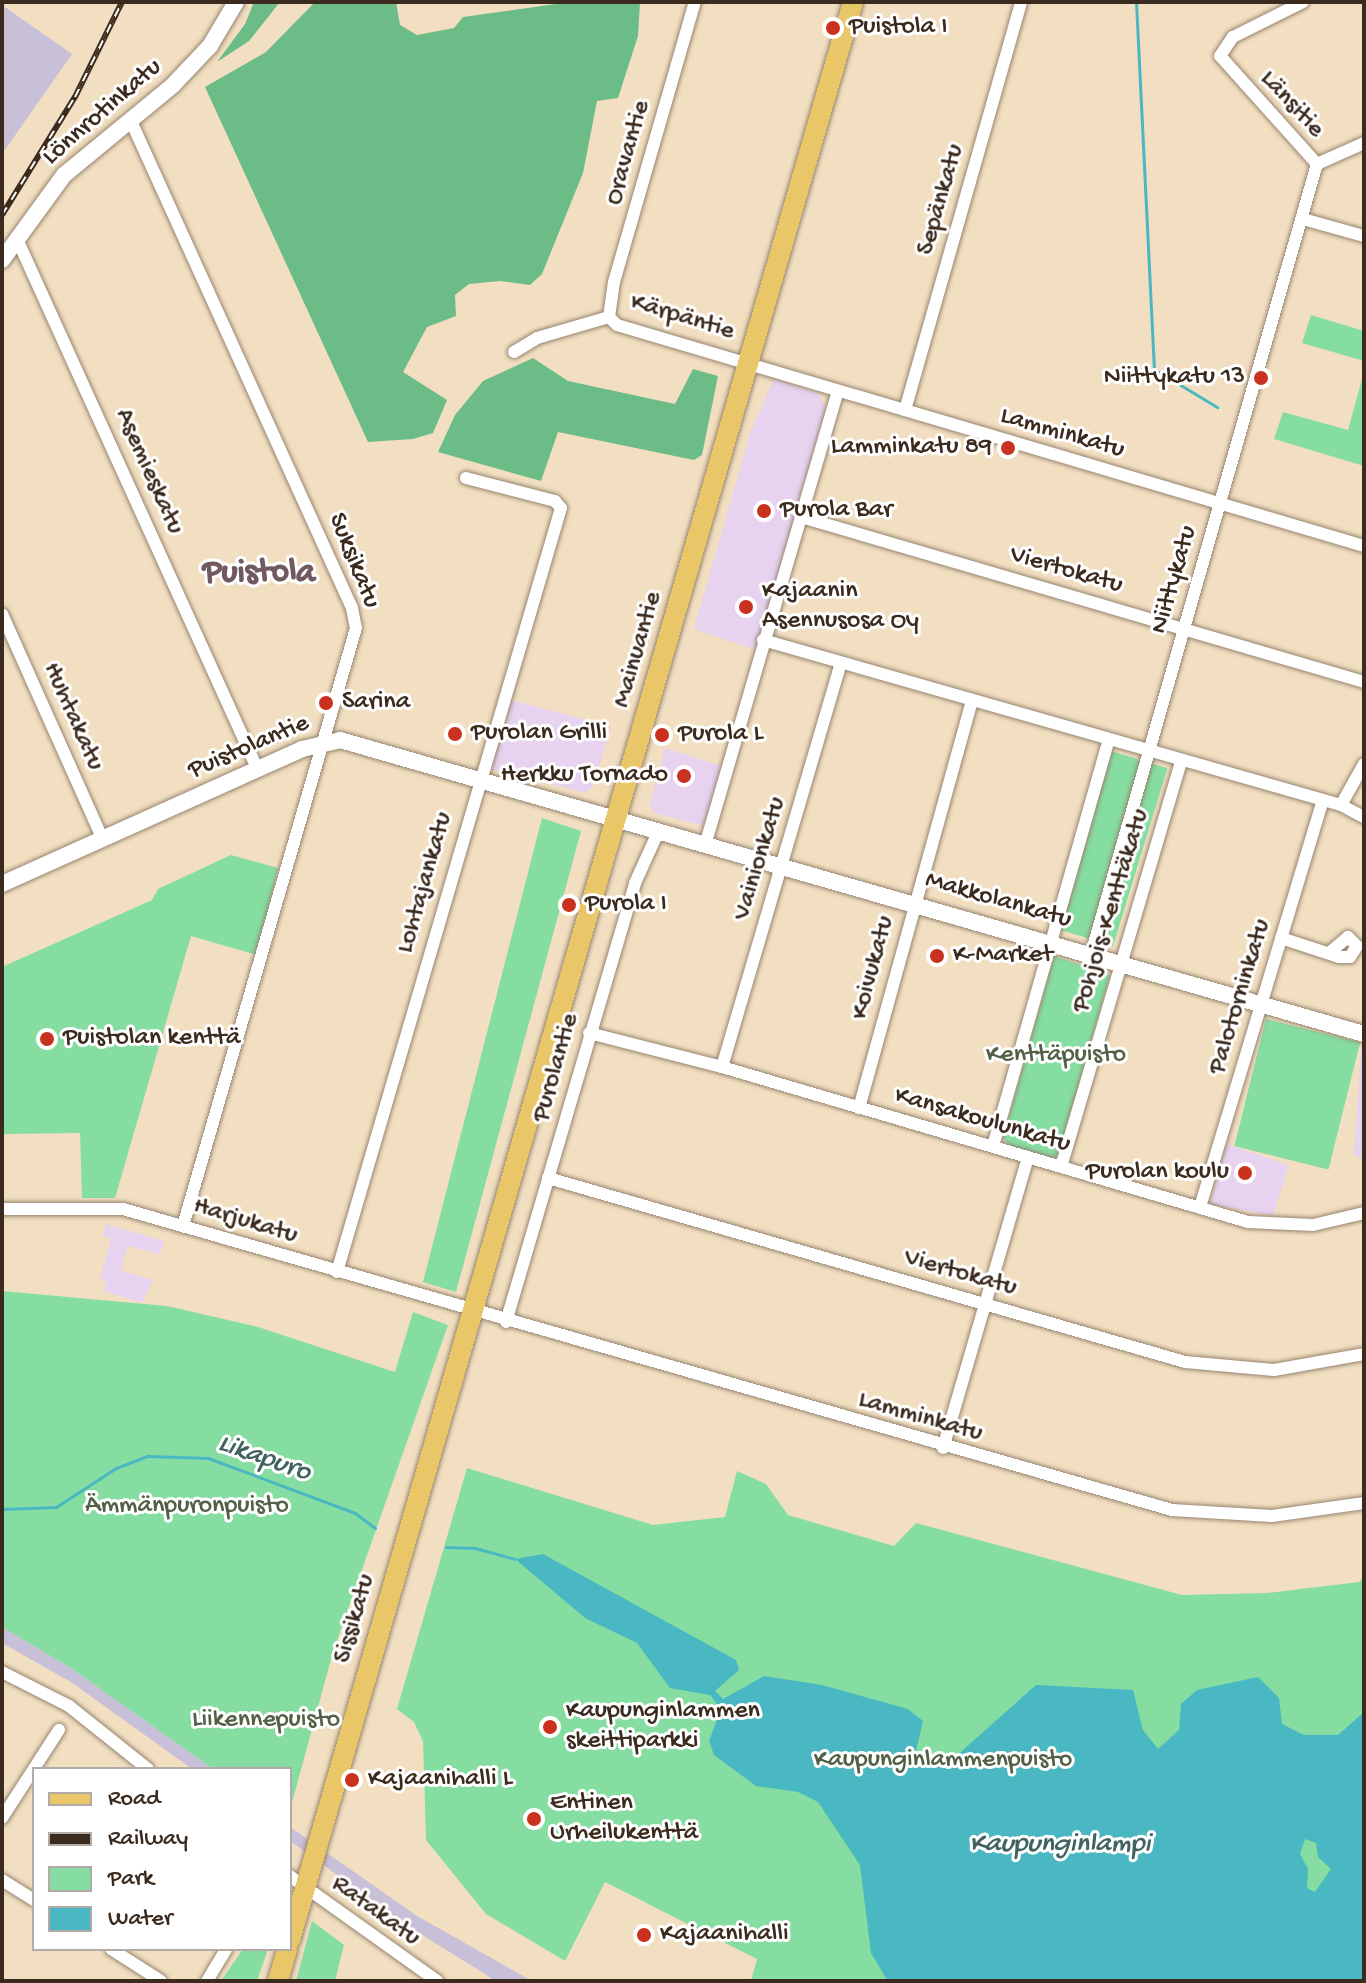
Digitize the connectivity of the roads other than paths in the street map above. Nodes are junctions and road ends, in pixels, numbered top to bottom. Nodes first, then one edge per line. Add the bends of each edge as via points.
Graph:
1 (236, 2) edge
2 (695, 2) edge
3 (853, 2) edge
4 (1021, 2) edge
5 (1303, 2) edge
6 (130, 119) junction
7 (1364, 143) edge
8 (1317, 164) junction
9 (1303, 219) junction
10 (1364, 236) edge
11 (17, 239) junction
12 (2, 260) edge
13 (609, 317) junction
14 (514, 352) dead end
15 (749, 361) junction
16 (838, 391) junction
17 (905, 410) junction
18 (466, 478) dead end
19 (1220, 503) junction
20 (801, 517) junction
21 (1364, 546) edge
22 (2, 614) edge
23 (1184, 628) junction
24 (763, 640) junction
25 (841, 663) junction
26 (1364, 682) edge
27 (972, 701) junction
28 (324, 740) junction
29 (1108, 741) junction
30 (1149, 752) junction
31 (1181, 761) junction
32 (1364, 764) edge
33 (257, 768) junction
34 (480, 779) junction
35 (1323, 800) junction
36 (1341, 805) junction
37 (1364, 817) edge
38 (617, 819) junction
39 (659, 830) junction
40 (102, 838) junction
41 (706, 842) junction
42 (781, 864) junction
43 (2, 884) edge
44 (915, 902) junction
45 (1281, 938) junction
46 (1053, 942) junction
47 (1330, 952) dead end
48 (1091, 954) junction
49 (1120, 961) junction
50 (1261, 1004) junction
51 (589, 1033) junction
52 (1364, 1034) edge
53 (722, 1067) junction
54 (859, 1108) junction
55 (993, 1146) junction
56 (1028, 1157) junction
57 (1061, 1167) junction
58 (548, 1178) junction
59 (1200, 1207) junction
60 (2, 1209) edge
61 (1364, 1213) edge
62 (183, 1226) junction
63 (337, 1272) junction
64 (984, 1303) junction
65 (471, 1311) junction
66 (506, 1322) junction
67 (1364, 1354) edge
68 (943, 1448) junction
69 (1364, 1503) edge
70 (2, 1672) edge
71 (59, 1730) dead end
72 (35, 1767) edge
73 (145, 1767) edge
74 (32, 1772) edge
75 (2, 1818) edge
76 (2, 1880) edge
77 (297, 1882) edge
78 (32, 1899) edge
79 (292, 1923) edge
80 (114, 1951) edge
81 (225, 1951) edge
82 (286, 1951) edge
83 (161, 1981) edge
84 (207, 1981) edge
85 (278, 1981) edge
86 (437, 1981) edge

1 - 6 street, Lönnrotinkatu via 210,46
2 - 13 street, Oravantie via 614,282
3 - 15 main road, Mainuantie
4 - 17 street, Sepänkatu
5 - 8 street, Länsitie via 1233,37 1220,56
6 - 11 street, Lönnrotinkatu via 79,158
6 - 28 street, Suksikatu via 352,608 354,638
7 - 8 street
8 - 9 street, Länsitie
9 - 10 street
9 - 19 street, Niittykatu
11 - 12 street, Lönnrotinkatu
11 - 33 street, Asemieskatu
13 - 14 street, Kärpäntie via 550,333
13 - 15 street, Kärpäntie via 617,325
15 - 16 street, Lamminkatu
15 - 38 main road, Mainuantie
16 - 17 street, Lamminkatu
16 - 20 street
17 - 19 street, Lamminkatu
18 - 34 street, Lohtajankatu via 555,501 561,508
19 - 21 street, Lamminkatu
19 - 23 street, Niittykatu
20 - 23 street, Viertokatu
20 - 24 street
22 - 40 street, Huhtakatu
23 - 26 street, Viertokatu
23 - 30 street, Niittykatu
24 - 25 street
24 - 41 street
25 - 27 street
25 - 42 street, Vainionkatu
27 - 29 street
27 - 44 street, Koivukatu
28 - 33 street, Puistolantie
28 - 34 street, Puistolantie via 352,742
28 - 62 street, Suksikatu
29 - 30 street
29 - 46 street
30 - 31 street
30 - 48 street, Niittykatu
31 - 35 street
31 - 49 street, Pohjois-Kenttäkatu
32 - 36 street
33 - 40 street, Puistolantie
34 - 38 street, Puistolantie
34 - 63 street, Lohtajankatu
35 - 36 street
35 - 45 street, Palotorninkatu
36 - 37 street
38 - 39 street, Makkolankatu
38 - 65 main road, Mainuantie
39 - 41 street, Makkolankatu
39 - 51 street, Purolantie via 635,883
40 - 43 street, Puistolantie
41 - 42 street, Makkolankatu
42 - 44 street, Makkolankatu
42 - 53 street, Vainionkatu
44 - 46 street, Makkolankatu
44 - 54 street, Koivukatu
45 - 47 street
45 - 50 street, Palotorninkatu
46 - 48 street, Makkolankatu
46 - 55 street
48 - 49 street, Makkolankatu
49 - 50 street, Makkolankatu
49 - 57 street, Pohjois-Kenttäkatu
50 - 52 street, Makkolankatu
50 - 59 street, Palotorninkatu
51 - 53 street, Kansakoulunkatu
51 - 58 street, Purolantie
53 - 54 street, Kansakoulunkatu
54 - 55 street, Kansakoulunkatu
55 - 56 street, Kansakoulunkatu
56 - 57 street, Kansakoulunkatu
56 - 64 street
57 - 59 street, Kansakoulunkatu
58 - 64 street, Viertokatu
58 - 66 street, Purolantie
59 - 61 street, Kansakoulunkatu via 1248,1222 1292,1225
60 - 62 street, Harjukatu via 112,1207
62 - 63 street, Harjukatu
63 - 65 street, Harjukatu
64 - 67 street, Viertokatu via 1217,1367 1300,1368
64 - 68 street
65 - 66 street, Lamminkatu
65 - 77 main road, Sissikatu
66 - 68 street, Lamminkatu
68 - 69 street, Lamminkatu via 1172,1510 1272,1516
70 - 73 street via 69,1706
71 - 72 street
74 - 75 street
76 - 78 street
77 - 79 main road, Sissikatu
77 - 86 street, Ratakatu
80 - 83 street
81 - 84 street
82 - 85 main road

